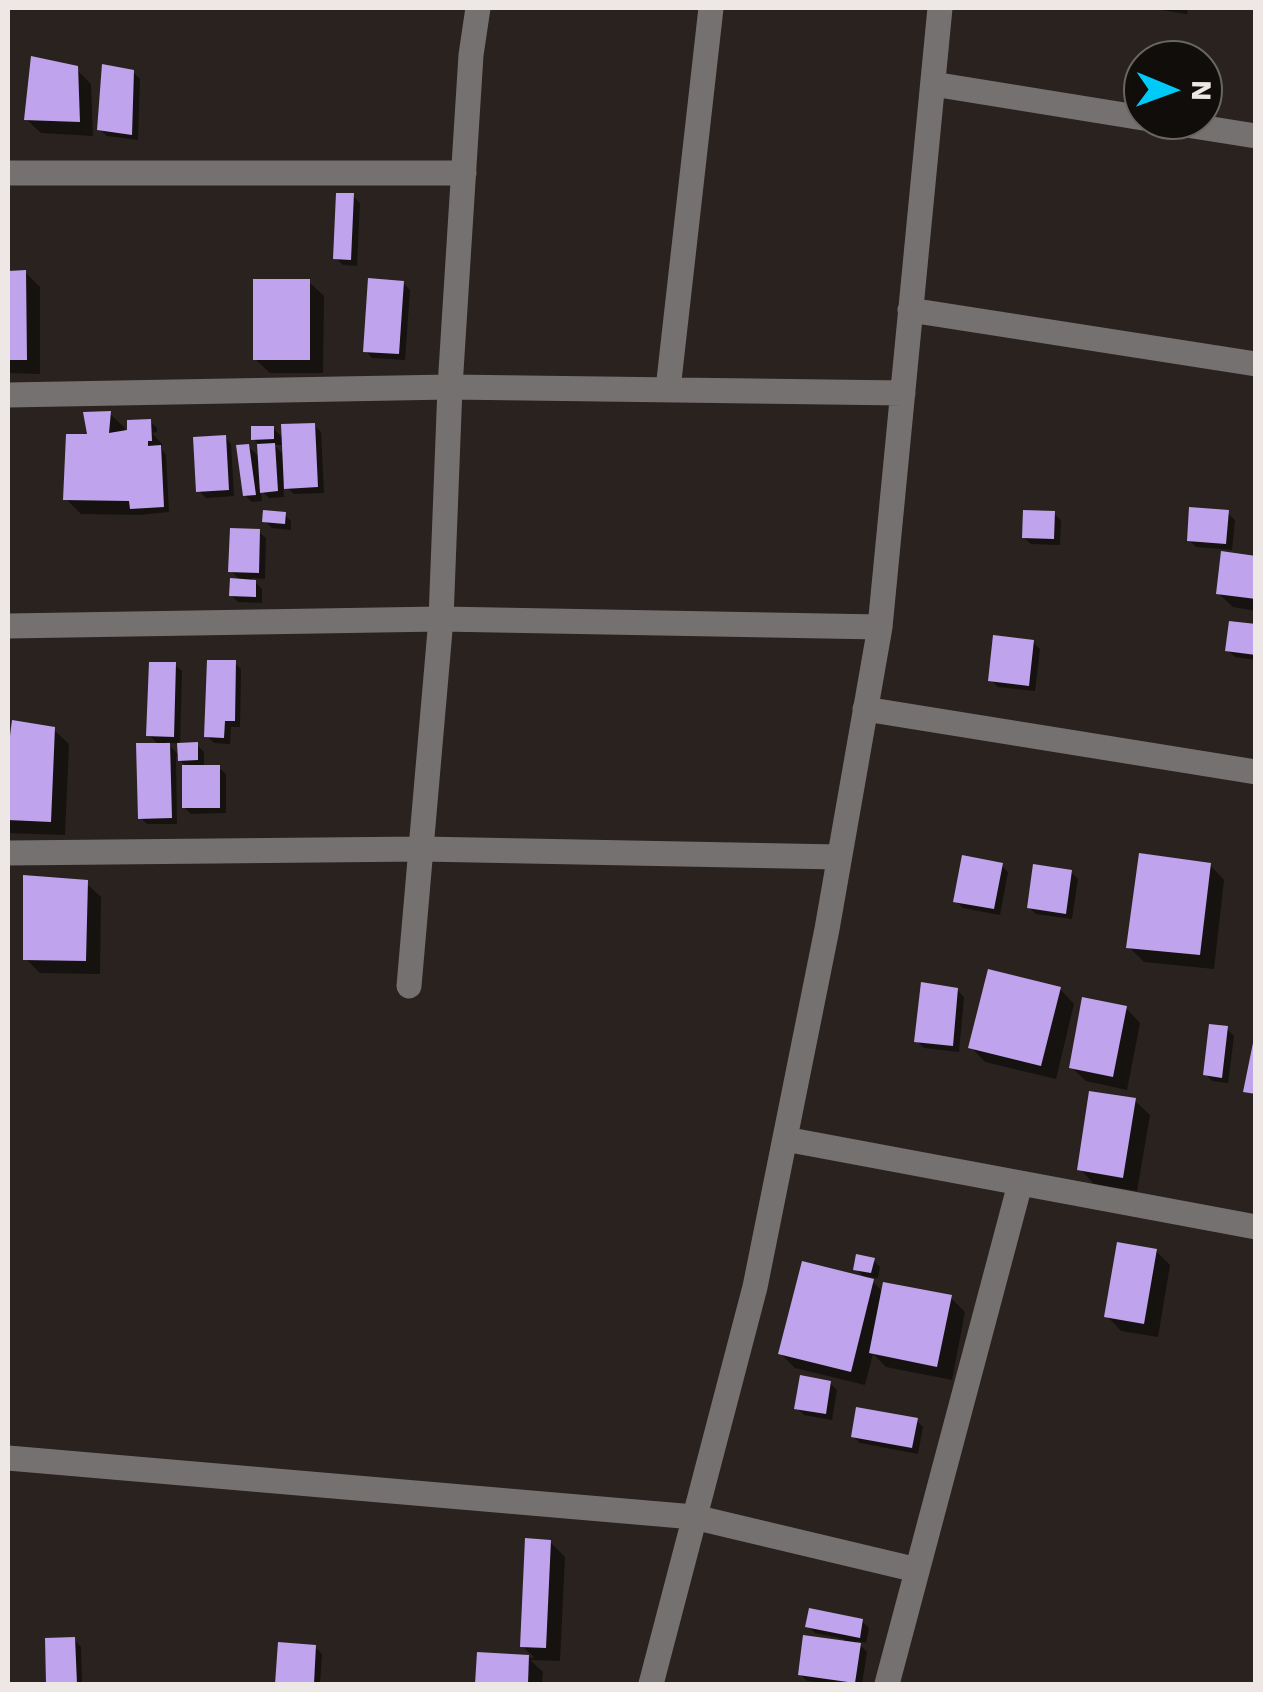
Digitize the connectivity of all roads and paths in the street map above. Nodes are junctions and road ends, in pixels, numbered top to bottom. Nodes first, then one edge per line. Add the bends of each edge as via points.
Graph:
1 (478, 8) edge
2 (710, 8) edge
3 (940, 8) edge
4 (932, 84) junction
5 (1123, 115) edge
6 (1223, 131) edge
7 (1256, 136) edge
8 (8, 173) edge
9 (464, 173) junction
10 (910, 310) junction
11 (1256, 364) edge
12 (450, 387) junction
13 (668, 389) junction
14 (903, 392) junction
15 (8, 395) edge
16 (441, 619) junction
17 (8, 626) edge
18 (880, 626) junction
19 (865, 709) junction
20 (1256, 772) edge
21 (422, 849) junction
22 (8, 853) edge
23 (840, 857) junction
24 (409, 986) dead end
25 (785, 1139) junction
26 (1020, 1184) junction
27 (1256, 1227) edge
28 (8, 1458) edge
29 (694, 1518) junction
30 (917, 1570) junction
31 (651, 1684) edge
32 (887, 1684) edge

1 - 9 street
2 - 13 street
3 - 4 street
4 - 5 street
4 - 10 street
6 - 7 street
8 - 9 street
9 - 12 street
10 - 11 street
10 - 14 street
12 - 13 street
12 - 15 street
12 - 16 street
13 - 14 street
14 - 18 street
16 - 17 street
16 - 18 street
16 - 21 street
18 - 19 street
19 - 20 street
19 - 23 street
21 - 22 street
21 - 23 street
21 - 24 street
23 - 25 street
25 - 26 street
25 - 29 street via 755,1287
26 - 27 street
26 - 30 street
28 - 29 street
29 - 30 street
29 - 31 street
30 - 32 street

